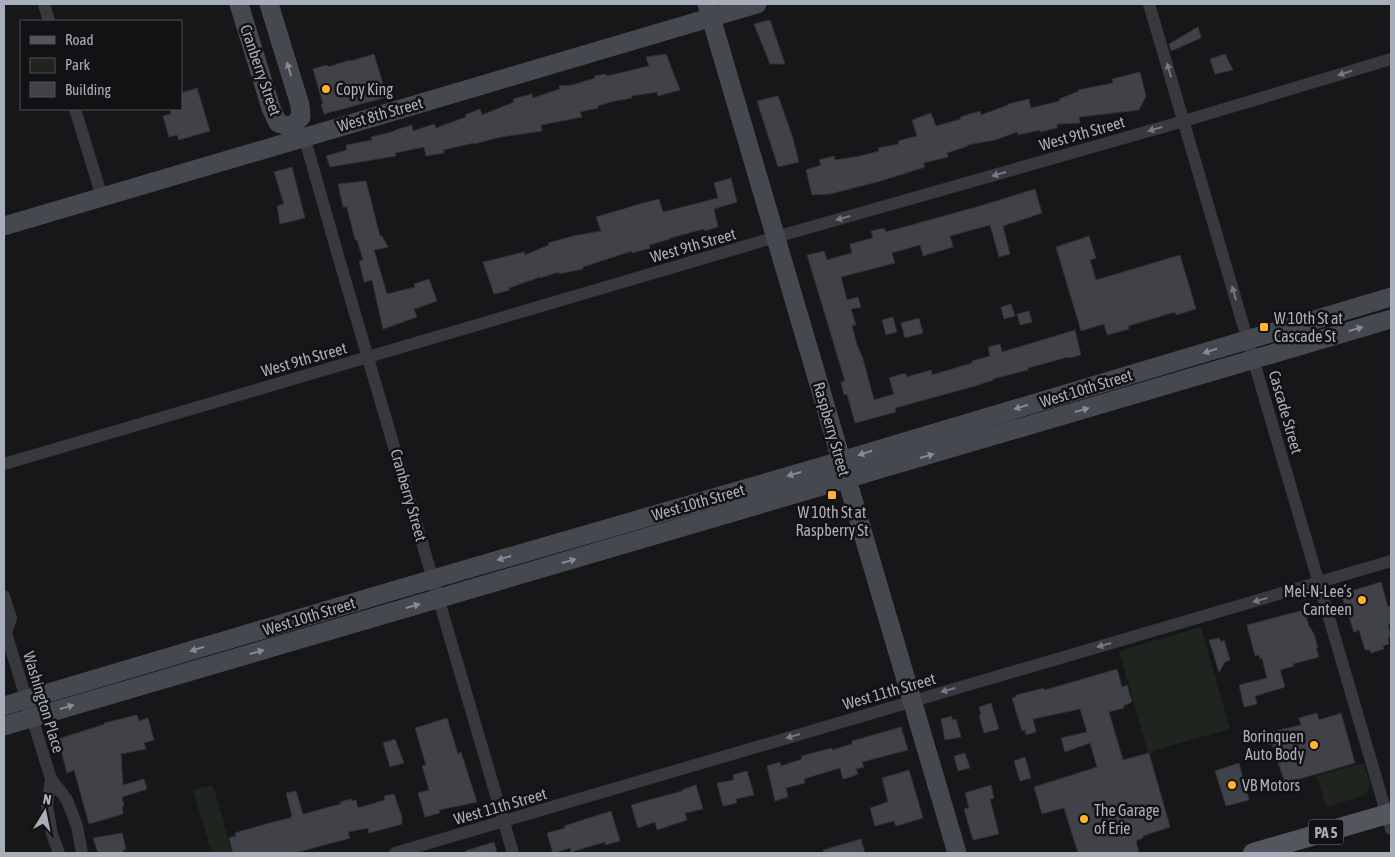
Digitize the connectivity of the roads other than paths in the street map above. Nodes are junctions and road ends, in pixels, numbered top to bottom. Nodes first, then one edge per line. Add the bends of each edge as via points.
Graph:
1 (44, 4) edge
2 (239, 4) edge
3 (269, 4) edge
4 (757, 4) edge
5 (1150, 4) edge
6 (709, 10) edge
7 (49, 20) edge
8 (1391, 59) edge
9 (76, 110) edge
10 (1184, 121) junction
11 (296, 134) junction
12 (102, 197) junction
13 (4, 226) edge
14 (776, 238) junction
15 (1391, 297) edge
16 (1391, 319) edge
17 (1248, 340) junction
18 (368, 358) junction
19 (1253, 359) junction
20 (1104, 382) junction
21 (1110, 402) junction
22 (841, 461) junction
23 (4, 464) edge
24 (846, 479) junction
25 (638, 519) junction
26 (643, 539) junction
27 (1391, 561) edge
28 (433, 578) junction
29 (1319, 582) junction
30 (4, 596) edge
31 (440, 599) junction
32 (5, 632) edge
33 (230, 639) junction
34 (236, 658) junction
35 (912, 701) junction
36 (4, 706) edge
37 (29, 708) junction
38 (4, 726) edge
39 (51, 779) junction
40 (1390, 818) edge
41 (503, 822) junction
42 (59, 853) edge
43 (82, 853) edge
44 (395, 853) edge
45 (513, 853) edge
46 (957, 853) edge
47 (1252, 853) edge

1 - 7 street
2 - 11 street, Cranberry Street via 271,108 278,123
11 -> 3 street, Cranberry Street via 300,106
4 - 6 street, West 8th Street
10 -> 5 street, Cascade Street
6 - 11 street, West 8th Street
6 - 14 street, Raspberry Street
8 -> 10 street, West 9th Street
9 - 12 street
10 -> 14 street, West 9th Street
17 -> 10 street, Cascade Street
11 - 12 street, West 8th Street
11 - 18 street, Cranberry Street
12 - 13 street, West 8th Street
14 - 18 street, West 9th Street
14 - 22 street, Raspberry Street
15 - 17 street, West 10th Street
19 -> 16 street, West 10th Street
17 - 19 street, Cascade Street
17 -> 20 street, West 10th Street
18 - 23 street, West 9th Street
18 - 28 street, Cranberry Street
19 - 21 street, West 10th Street
19 - 29 street, Cascade Street
20 - 21 street
20 -> 22 street, West 10th Street
24 -> 21 street, West 10th Street
22 - 24 street, Raspberry Street
22 -> 25 street, West 10th Street
24 - 26 street, West 10th Street
24 - 35 street, Raspberry Street
25 - 26 street
25 -> 28 street, West 10th Street
31 -> 26 street, West 10th Street
27 - 29 street, West 11th Street
28 - 31 street, Cranberry Street
28 - 33 street, West 10th Street
29 -> 35 street, West 11th Street
29 - 40 street, Cascade Street
30 - 32 street, Washington Place via 12,618
34 -> 31 street, West 10th Street
31 - 41 street, Cranberry Street
32 - 37 street, Washington Place
33 - 34 street
33 -> 37 street, West 10th Street
37 -> 34 street, West 10th Street
35 -> 41 street, West 11th Street
35 - 46 street, Raspberry Street
36 - 37 street, West 10th Street
37 - 38 street, West 10th Street
37 - 39 street, Washington Place
39 - 42 street, Washington Place via 46,806
39 - 43 street, Washington Place via 67,800 77,826
40 - 47 main road, PA 5
41 - 44 street, West 11th Street
41 - 45 street, Cranberry Street

